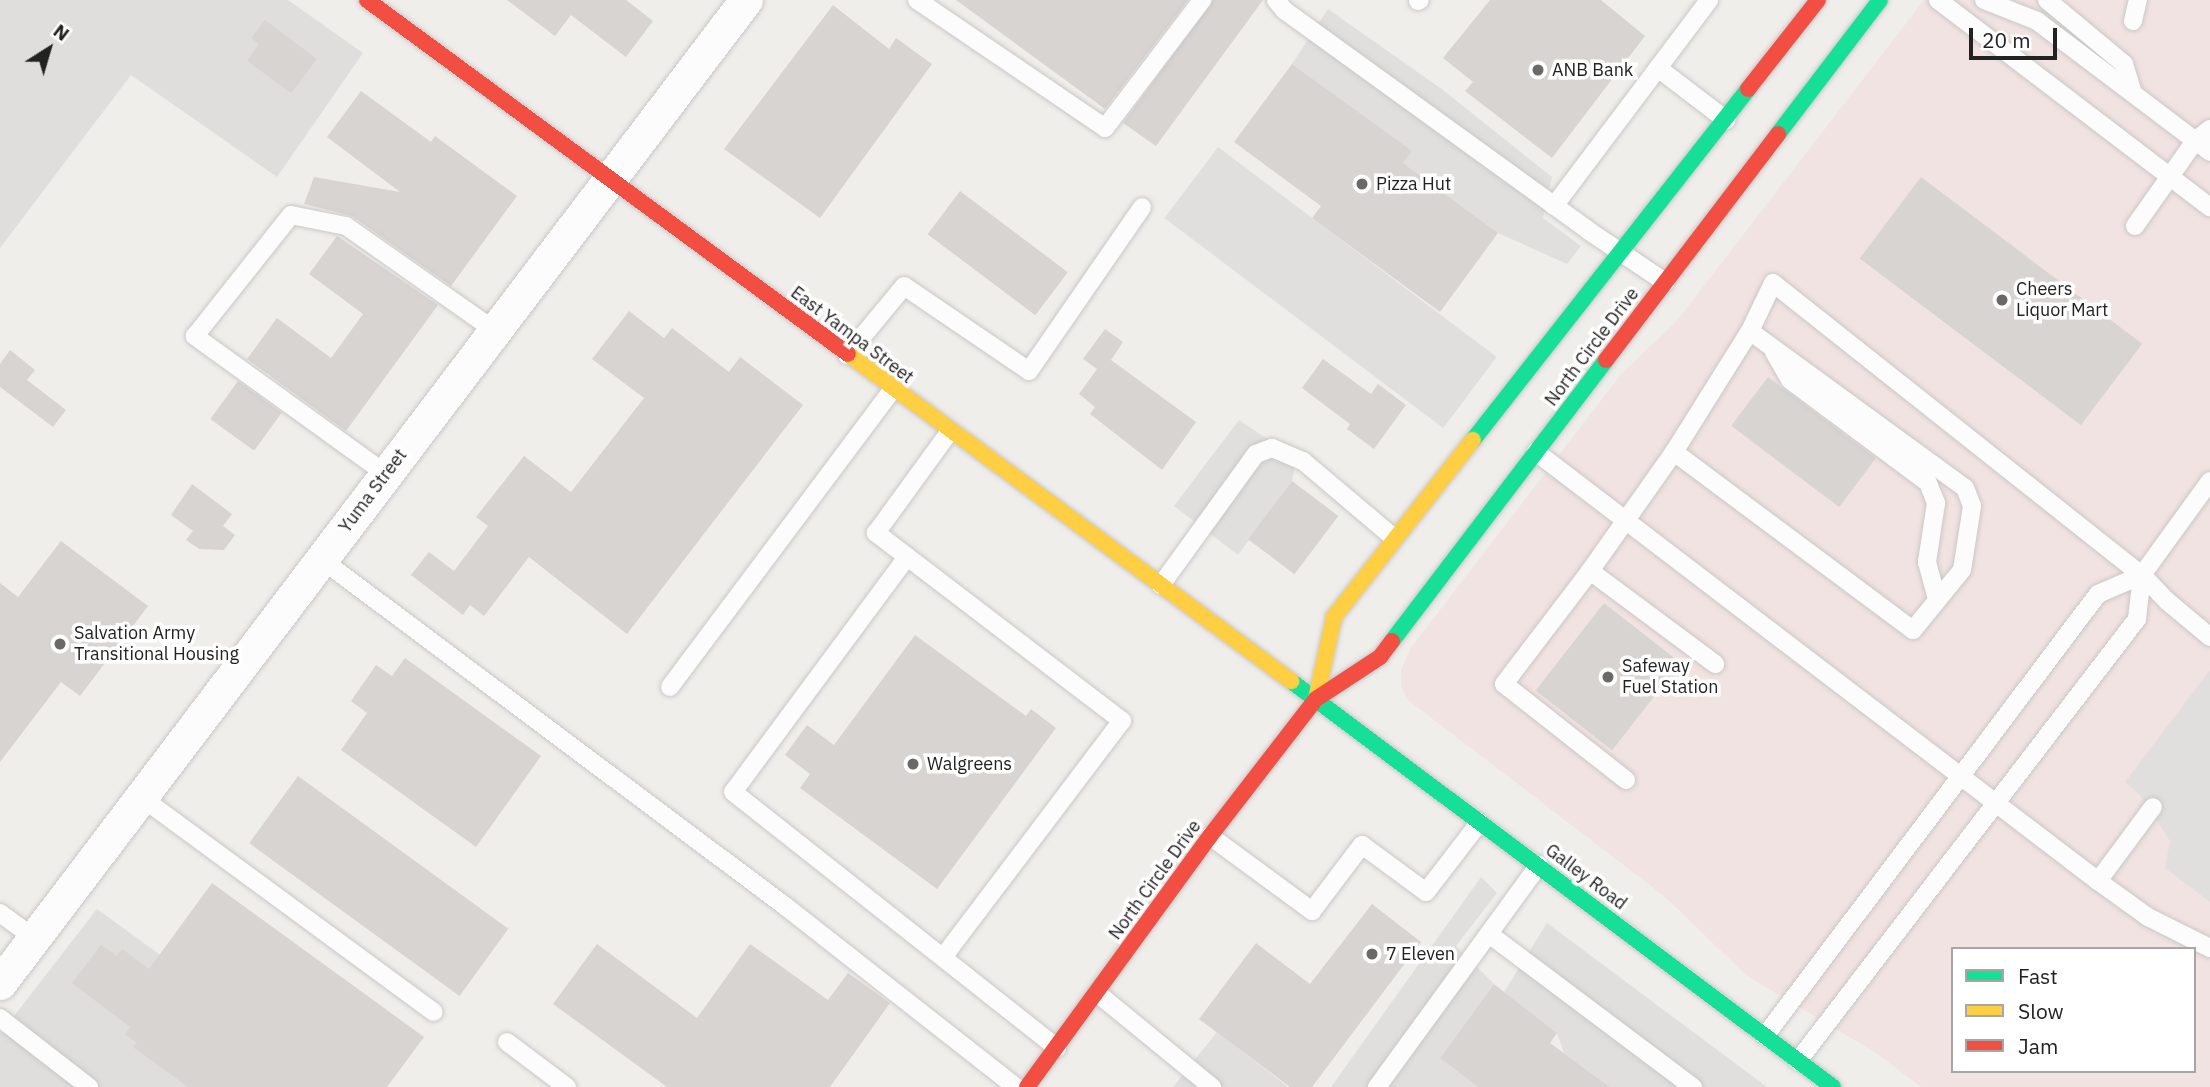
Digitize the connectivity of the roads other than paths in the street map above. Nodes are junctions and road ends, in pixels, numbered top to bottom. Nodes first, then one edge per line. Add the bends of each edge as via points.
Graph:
1 (367, 0) edge
2 (746, 0) edge
3 (917, 0) edge
4 (1202, 0) edge
5 (1276, 0) edge
6 (1709, 0) edge
7 (1818, 0) edge
8 (1880, 0) edge
9 (1938, 0) edge
10 (1984, 0) edge
11 (2047, 0) edge
12 (2138, 0) edge
13 (2133, 20) dead end
14 (1658, 68) junction
15 (2133, 93) junction
16 (1726, 120) junction
17 (2210, 129) edge
18 (2195, 141) junction
19 (2210, 152) edge
20 (2170, 176) junction
21 (609, 177) junction
22 (1554, 206) junction
23 (1142, 207) dead end
24 (2210, 207) edge
25 (2135, 226) dead end
26 (1621, 254) junction
27 (1665, 282) junction
28 (494, 330) junction
29 (1750, 331) junction
30 (1770, 346) junction
31 (846, 355) junction
32 (893, 389) junction
33 (950, 431) junction
34 (1536, 452) junction
35 (1674, 452) junction
36 (386, 474) junction
37 (2210, 481) edge
38 (1625, 520) junction
39 (1394, 538) junction
40 (907, 558) junction
41 (321, 559) junction
42 (1590, 571) junction
43 (2142, 575) junction
44 (1161, 585) junction
45 (1937, 600) junction
46 (2210, 637) edge
47 (1715, 664) dead end
48 (670, 687) dead end
49 (1316, 698) junction
50 (1960, 776) junction
51 (1626, 780) dead end
52 (141, 797) junction
53 (1995, 804) junction
54 (2153, 807) dead end
55 (1480, 822) junction
56 (1210, 836) junction
57 (1539, 866) junction
58 (2098, 881) junction
59 (0, 913) edge
60 (1489, 934) junction
61 (34, 939) junction
62 (2210, 948) edge
63 (944, 956) junction
64 (0, 983) edge
65 (1097, 993) junction
66 (434, 1012) dead end
67 (0, 1018) edge
68 (1765, 1036) junction
69 (507, 1042) dead end
70 (1057, 1048) junction
71 (1798, 1061) junction
72 (1381, 1085) edge
73 (89, 1087) edge
74 (567, 1087) edge
75 (1016, 1087) edge
76 (1027, 1087) edge
77 (1212, 1087) edge
78 (1693, 1087) edge
79 (1833, 1087) edge

1 - 21 main road, East Yampa Street
2 - 21 street, Yuma Street
3 - 4 lane via 1105,128
5 - 22 lane
6 - 14 lane
7 - 16 main road, North Circle Drive
8 - 27 main road, North Circle Drive
9 - 20 lane
10 - 15 lane via 2038,21
11 - 15 lane via 2124,64
12 - 13 lane
14 - 16 lane
14 - 22 lane
15 - 18 lane
16 - 26 main road, North Circle Drive
17 - 18 lane
18 - 19 lane
18 - 20 lane
20 - 24 lane
20 - 25 lane
21 - 28 street, Yuma Street
21 - 31 main road, East Yampa Street
22 - 26 lane
23 - 31 lane via 1029,371 904,286
26 - 27 lane
26 - 39 main road, North Circle Drive
27 - 34 main road, North Circle Drive
28 - 36 street, Yuma Street
28 - 36 lane via 346,226 290,215 195,336
29 - 30 lane
29 - 35 lane
29 - 43 lane via 1773,283
30 - 45 lane via 1790,380 1928,483 1936,503 1927,562
30 - 45 lane via 1965,488 1972,506 1962,570
31 - 32 main road, East Yampa Street
32 - 33 main road, East Yampa Street
32 - 48 lane
33 - 40 lane via 876,533
33 - 44 main road, East Yampa Street
34 - 38 lane
34 - 49 main road, North Circle Drive via 1380,657
35 - 38 lane
35 - 45 lane via 1913,630
36 - 41 street, Yuma Street
37 - 43 lane
38 - 42 lane
38 - 50 lane
39 - 44 lane via 1303,461 1272,448 1256,454
39 - 49 main road, North Circle Drive via 1334,617
40 - 63 lane via 733,792
40 - 63 lane via 1122,721
41 - 52 street, Yuma Street
41 - 75 lane via 785,906
42 - 47 lane
42 - 51 lane via 1504,684
43 - 46 lane
43 - 50 lane via 2098,594
43 - 53 lane via 2137,619
44 - 49 main road, East Yampa Street
49 - 55 main road, Galley Road
49 - 56 main road, North Circle Drive
50 - 53 lane
50 - 68 lane
52 - 61 street, Yuma Street
52 - 66 lane
53 - 58 lane
53 - 71 lane
54 - 58 lane
55 - 56 lane via 1426,892 1362,845 1312,911
55 - 57 main road, Galley Road
56 - 65 main road, North Circle Drive
57 - 60 lane
57 - 68 main road, Galley Road
58 - 62 lane via 2148,917
59 - 61 lane
60 - 72 lane
60 - 78 lane
61 - 64 street, Yuma Street
63 - 70 lane
65 - 70 main road, North Circle Drive
65 - 77 lane
67 - 73 lane
68 - 71 main road, Galley Road
69 - 74 lane
70 - 76 main road, North Circle Drive
71 - 79 main road, Galley Road

